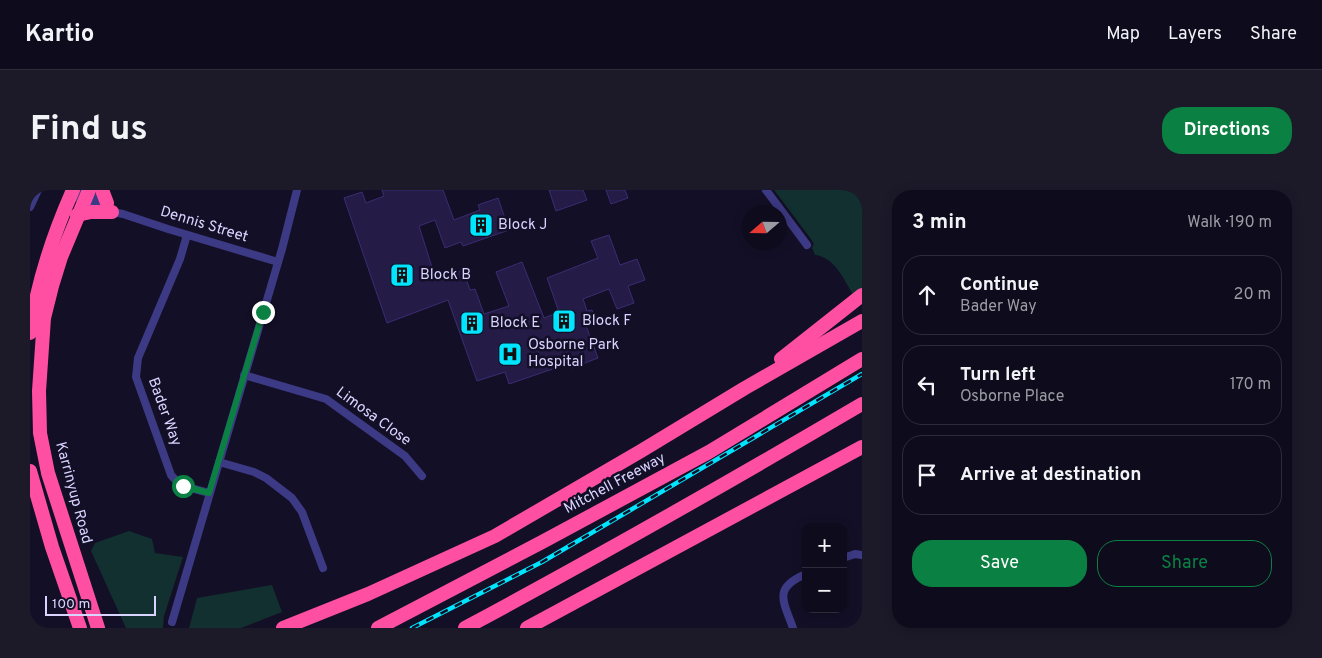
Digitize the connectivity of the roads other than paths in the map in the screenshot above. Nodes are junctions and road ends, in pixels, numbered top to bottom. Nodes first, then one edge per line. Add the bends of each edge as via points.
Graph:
1 (38, 190) edge
2 (297, 190) edge
3 (766, 190) edge
4 (80, 193) edge
5 (111, 205) edge
6 (30, 207) edge
7 (77, 216) junction
8 (187, 235) junction
9 (807, 245) dead end
10 (278, 262) junction
11 (862, 295) edge
12 (862, 321) edge
13 (30, 333) edge
14 (862, 359) edge
15 (244, 375) junction
16 (745, 388) junction
17 (862, 404) edge
18 (40, 433) junction
19 (862, 447) edge
20 (218, 462) junction
21 (30, 472) edge
22 (422, 476) dead end
23 (209, 493) junction
24 (862, 555) edge
25 (847, 557) edge
26 (323, 568) dead end
27 (802, 576) edge
28 (584, 597) junction
29 (172, 622) dead end
30 (98, 627) edge
31 (80, 628) edge
32 (283, 628) edge
33 (378, 628) edge
34 (465, 628) edge
35 (517, 628) edge
36 (527, 628) edge
37 (793, 628) edge

1 - 6 street
2 - 10 street
3 - 9 street
4 - 5 street, Dennis Street
4 - 7 highway, Karrinyup Road
4 - 13 highway via 61,216 34,306
5 - 7 highway
5 - 8 street, Dennis Street
7 - 18 highway, Karrinyup Road via 61,257 44,318
8 - 10 street, Dennis Street
8 - 23 street, Bader Way via 138,358 136,377 172,475 183,486
10 - 15 street
11 - 16 highway
12 - 16 highway
14 - 33 highway, Mitchell Freeway via 709,452
15 - 20 street
15 - 22 street, Limosa Close via 326,399 405,456
16 - 32 highway via 495,536 368,594
17 - 34 highway via 728,483
18 - 21 highway via 41,474 37,476
18 - 30 highway, Karrinyup Road via 57,504
19 - 28 highway
20 - 23 street
20 - 26 street via 260,475 292,498 302,512
21 - 31 highway
23 - 29 street
24 - 25 street
27 - 37 street via 786,585 783,594
28 - 35 highway
28 - 36 highway

